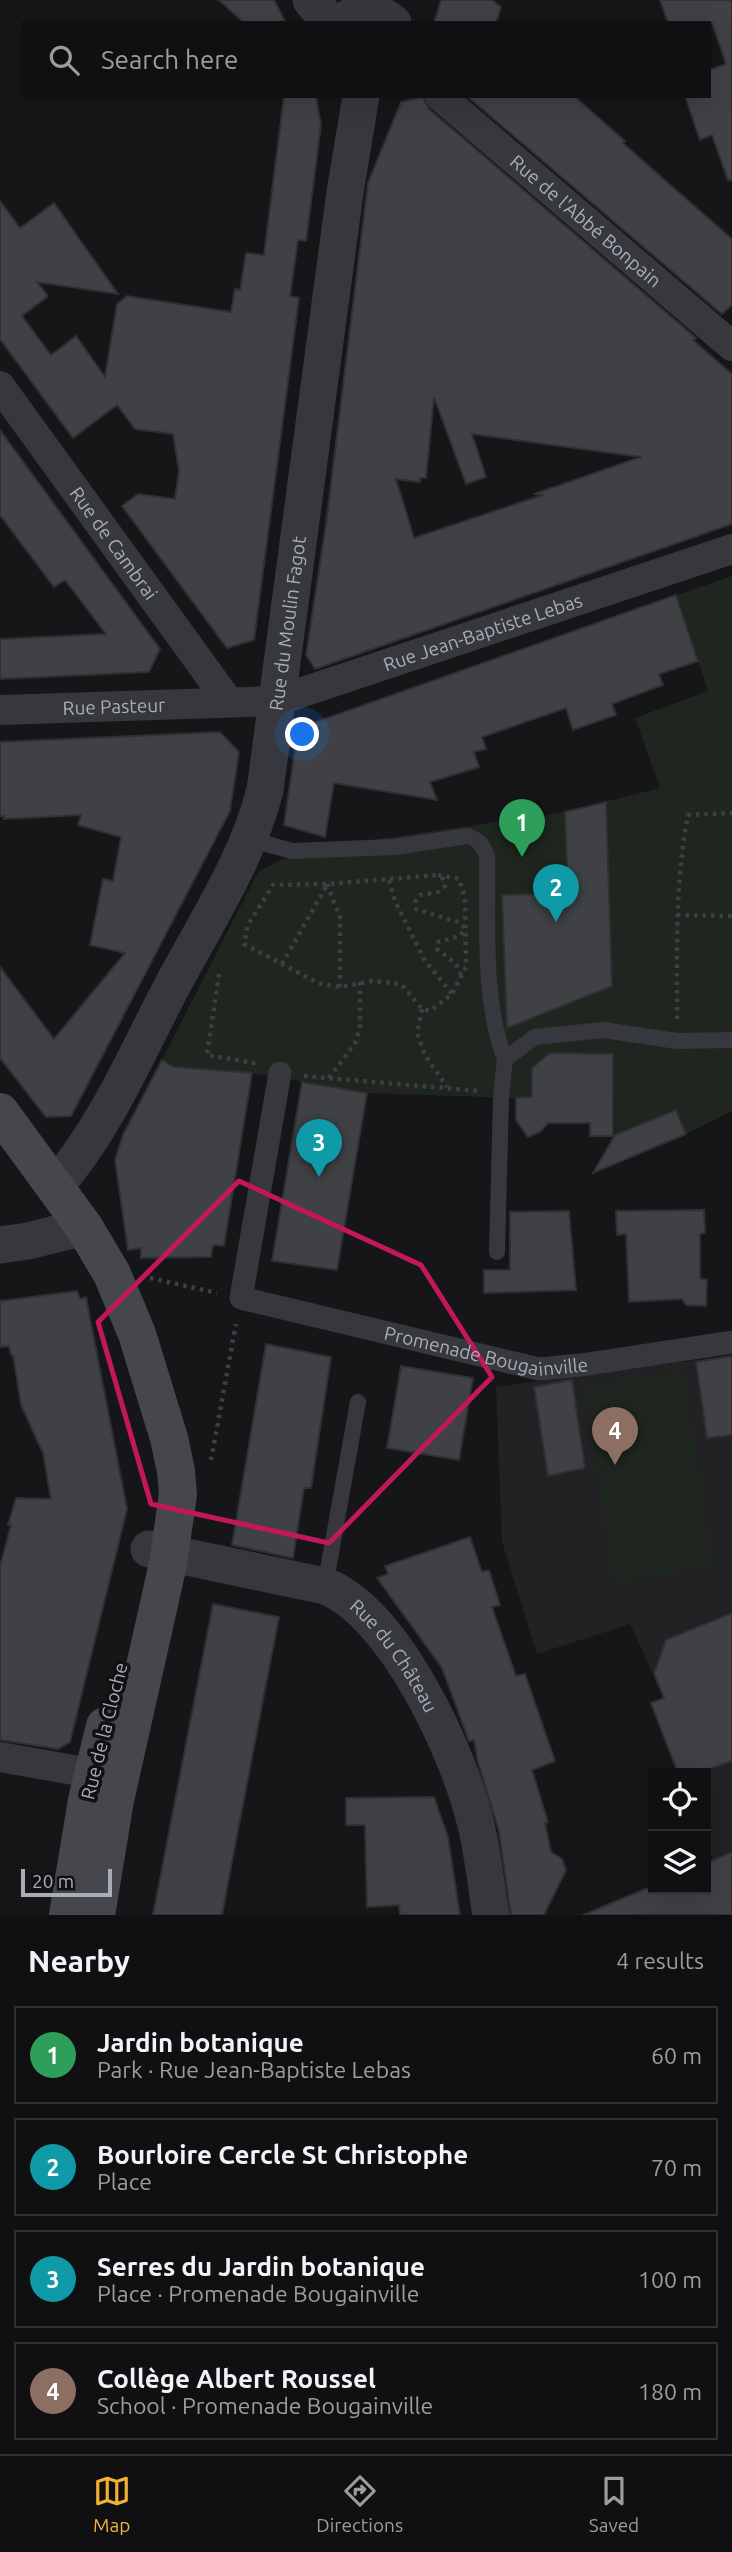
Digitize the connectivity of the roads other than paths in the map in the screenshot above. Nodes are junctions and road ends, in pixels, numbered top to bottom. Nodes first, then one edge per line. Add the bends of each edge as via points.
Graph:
1 (311, 0) edge
2 (395, 14) edge
3 (328, 21) edge
4 (345, 21) edge
5 (361, 98) edge
6 (442, 98) edge
7 (732, 346) edge
8 (0, 386) edge
9 (732, 549) edge
10 (228, 701) junction
11 (276, 701) junction
12 (0, 710) edge
13 (249, 839) junction
14 (732, 1040) edge
15 (505, 1059) junction
16 (280, 1073) road end
17 (0, 1112) edge
18 (55, 1186) junction
19 (84, 1227) junction
20 (0, 1244) edge
21 (498, 1252) dead end
22 (732, 1342) edge
23 (358, 1402) dead end
24 (159, 1551) junction
25 (325, 1587) junction
26 (0, 1757) edge
27 (107, 1776) junction
28 (68, 1915) edge
29 (96, 1915) edge
30 (491, 1915) edge

1 - 3 street
2 - 4 street via 361,12
5 - 11 street, Rue du Moulin Fagot
6 - 7 street, Rue de l'Abbé Bonpain
8 - 10 street, Rue de Cambrai
9 - 11 street, Rue Jean-Baptiste Lebas
10 - 11 street, Rue Jean-Baptiste Lebas
10 - 12 street, Rue Pasteur
11 - 13 street, Rue du Moulin Fagot via 265,790
13 - 15 lane via 292,850 394,847 468,836 477,839 487,857 495,1035
13 - 18 street, Rue du Moulin Fagot via 104,1115
14 - 15 lane via 677,1041 603,1030 535,1037
15 - 21 lane
16 - 22 street, Promenade Bougainville via 241,1298 539,1369
17 - 18 main road
18 - 19 main road
19 - 20 street
19 - 24 main road via 126,1305 154,1395
23 - 25 lane
24 - 25 street, Rue du Château
24 - 27 main road, Rue de la Cloche
25 - 30 street, Rue du Château via 366,1615 429,1705 476,1824
26 - 27 street
27 - 28 main road, Rue de la Cloche via 80,1834
27 - 29 main road, Rue de la Cloche

